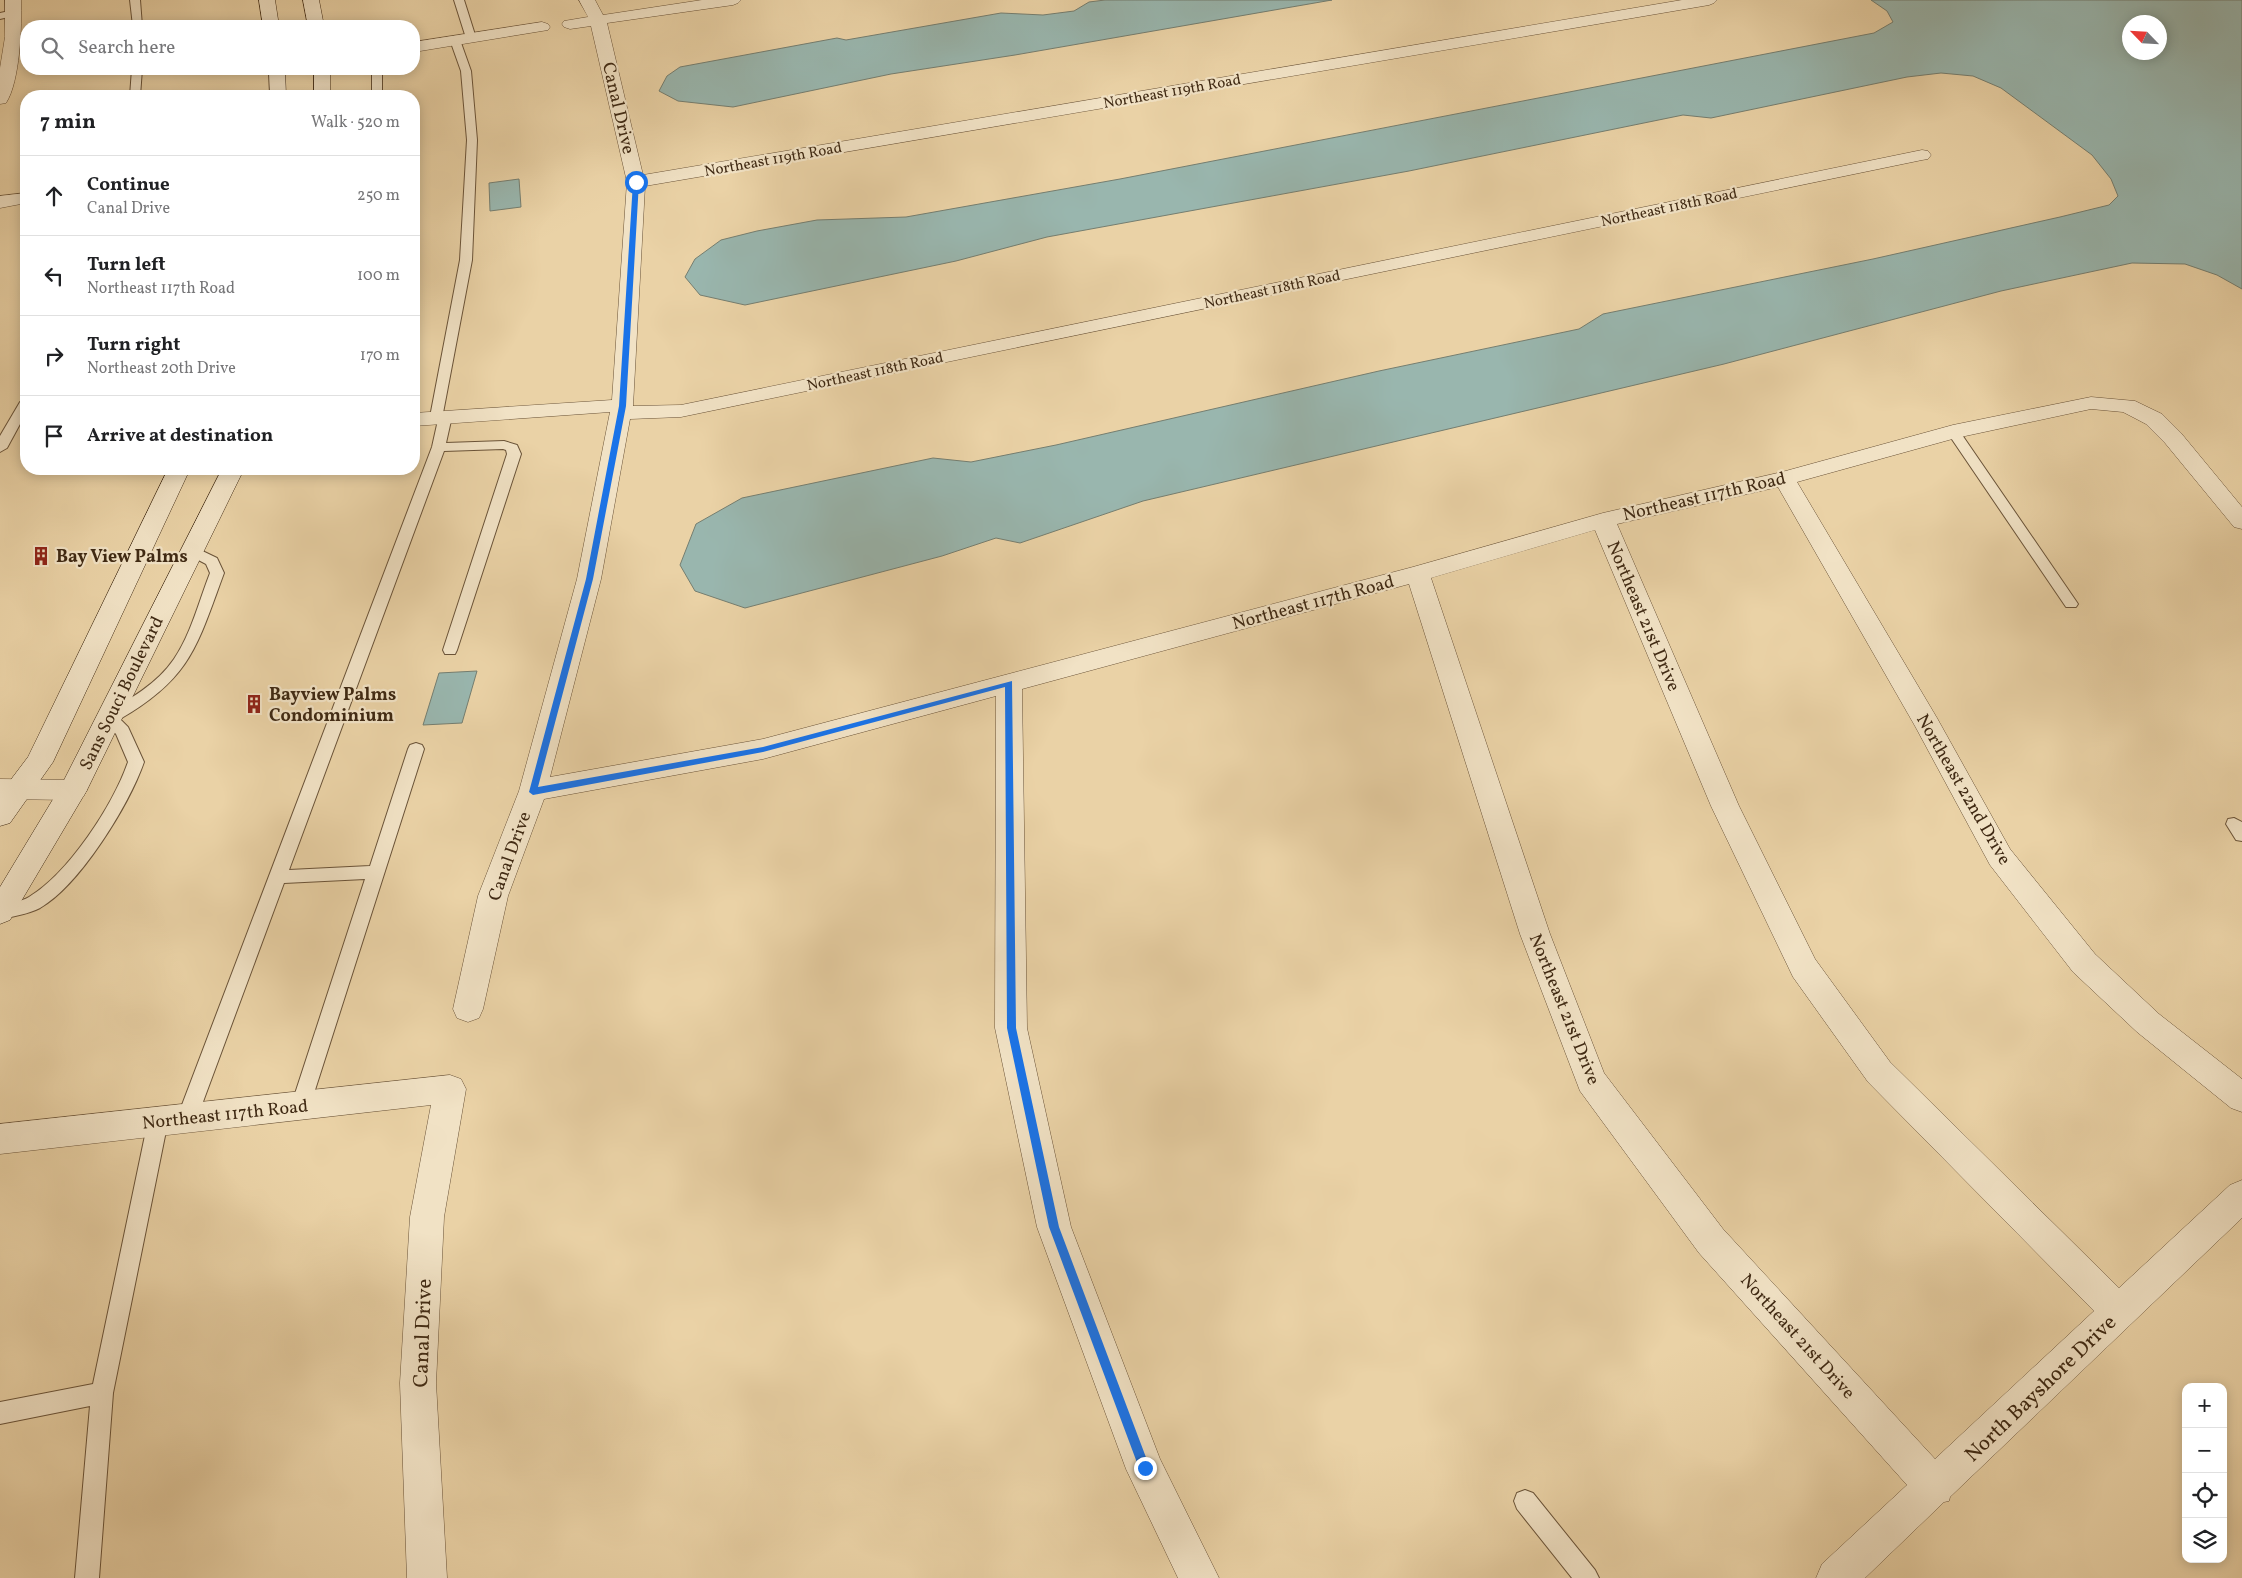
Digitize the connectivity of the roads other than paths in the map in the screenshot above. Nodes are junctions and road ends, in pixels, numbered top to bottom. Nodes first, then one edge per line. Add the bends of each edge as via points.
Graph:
1 (135, 0) edge
2 (267, 0) edge
3 (311, 0) edge
4 (459, 0) edge
5 (733, 0) edge
6 (1709, 0) edge
7 (9, 10) edge
8 (593, 10) edge
9 (137, 20) edge
10 (270, 20) edge
11 (315, 20) edge
12 (570, 24) dead end
13 (542, 27) dead end
14 (470, 38) junction
15 (454, 40) junction
16 (420, 45) edge
17 (137, 75) edge
18 (277, 75) edge
19 (322, 75) edge
20 (377, 75) edge
21 (135, 90) edge
22 (278, 90) edge
23 (322, 90) edge
24 (378, 90) edge
25 (0, 99) edge
26 (1922, 155) dead end
27 (636, 182) junction
28 (0, 190) edge
29 (20, 190) edge
30 (20, 199) edge
31 (0, 202) edge
32 (622, 410) junction
33 (20, 413) edge
34 (441, 416) junction
35 (420, 418) edge
36 (1953, 432) junction
37 (0, 448) edge
38 (439, 448) junction
39 (176, 475) edge
40 (230, 475) edge
41 (1784, 478) junction
42 (1603, 520) junction
43 (2242, 522) edge
44 (192, 551) junction
45 (1418, 574) junction
46 (2071, 604) dead end
47 (450, 650) dead end
48 (1009, 683) junction
49 (109, 718) junction
50 (416, 749) dead end
51 (9, 789) edge
52 (74, 790) junction
53 (533, 792) junction
54 (0, 815) edge
55 (376, 872) junction
56 (276, 877) junction
57 (0, 912) edge
58 (468, 1009) dead end
59 (450, 1089) joint
60 (2242, 1098) edge
61 (301, 1106) junction
62 (173, 1119) junction
63 (0, 1139) edge
64 (2242, 1196) edge
65 (2119, 1312) junction
66 (102, 1393) junction
67 (0, 1413) edge
68 (1935, 1487) junction
69 (1525, 1501) dead end
70 (87, 1578) edge
71 (427, 1578) edge
72 (1199, 1578) edge
73 (1587, 1578) edge
74 (1836, 1578) edge

1 - 9 lane
2 - 10 street
3 - 11 street
4 - 14 lane
5 - 8 street
6 - 27 street, Northeast 119th Road
7 - 25 street via 11,50
8 - 12 street
8 - 27 street, Canal Drive
13 - 14 street
14 - 15 street
15 - 16 street
15 - 34 lane via 466,71 472,140 467,250
17 - 21 lane
18 - 22 street
19 - 23 street
20 - 24 lane
26 - 32 street, Northeast 118th Road via 681,411
27 - 32 street, Canal Drive
28 - 29 street
30 - 31 street
32 - 34 street, Northeast 118th Road via 602,406
32 - 53 street, Canal Drive via 589,579
33 - 37 lane
34 - 35 street, Northeast 118th Road
34 - 38 lane
36 - 41 street, Northeast 117th Road
36 - 43 street, Northeast 117th Road via 2091,402 2127,406 2154,419 2173,438
36 - 46 lane
38 - 47 lane via 504,445 512,448 514,454
38 - 56 lane
39 - 51 street via 38,762
40 - 44 street, Sans Souci Boulevard
41 - 42 street, Northeast 117th Road
41 - 60 street, Northeast 22nd Drive via 2000,857 2084,963 2148,1023
42 - 45 street, Northeast 117th Road
42 - 65 street, Northeast 21st Drive via 1726,806 1804,968 1879,1072
44 - 49 street, Sans Souci Boulevard
44 - 49 lane via 212,561 217,573 186,650 172,672 142,699
45 - 48 street, Northeast 117th Road
45 - 68 street, Northeast 21st Drive via 1535,934 1591,1081 1711,1241
48 - 53 street, Northeast 117th Road via 763,750
48 - 72 street via 1012,1028 1054,1227 1145,1468
49 - 52 street, Sans Souci Boulevard
49 - 57 lane via 122,730 136,762 128,785 95,839 60,882 34,903
50 - 55 lane
51 - 52 street
51 - 54 street
52 - 57 street, Sans Souci Boulevard
53 - 58 street, Canal Drive via 493,896
55 - 56 lane
55 - 61 lane
56 - 62 lane
59 - 61 street, Northeast 117th Road
59 - 71 street, Canal Drive via 427,1217 418,1383
61 - 62 street, Northeast 117th Road
62 - 63 street, Northeast 117th Road
62 - 66 lane
64 - 65 street, North Bayshore Drive
65 - 68 street, North Bayshore Drive
66 - 67 lane
66 - 70 lane
68 - 74 street, North Bayshore Drive
69 - 73 lane

